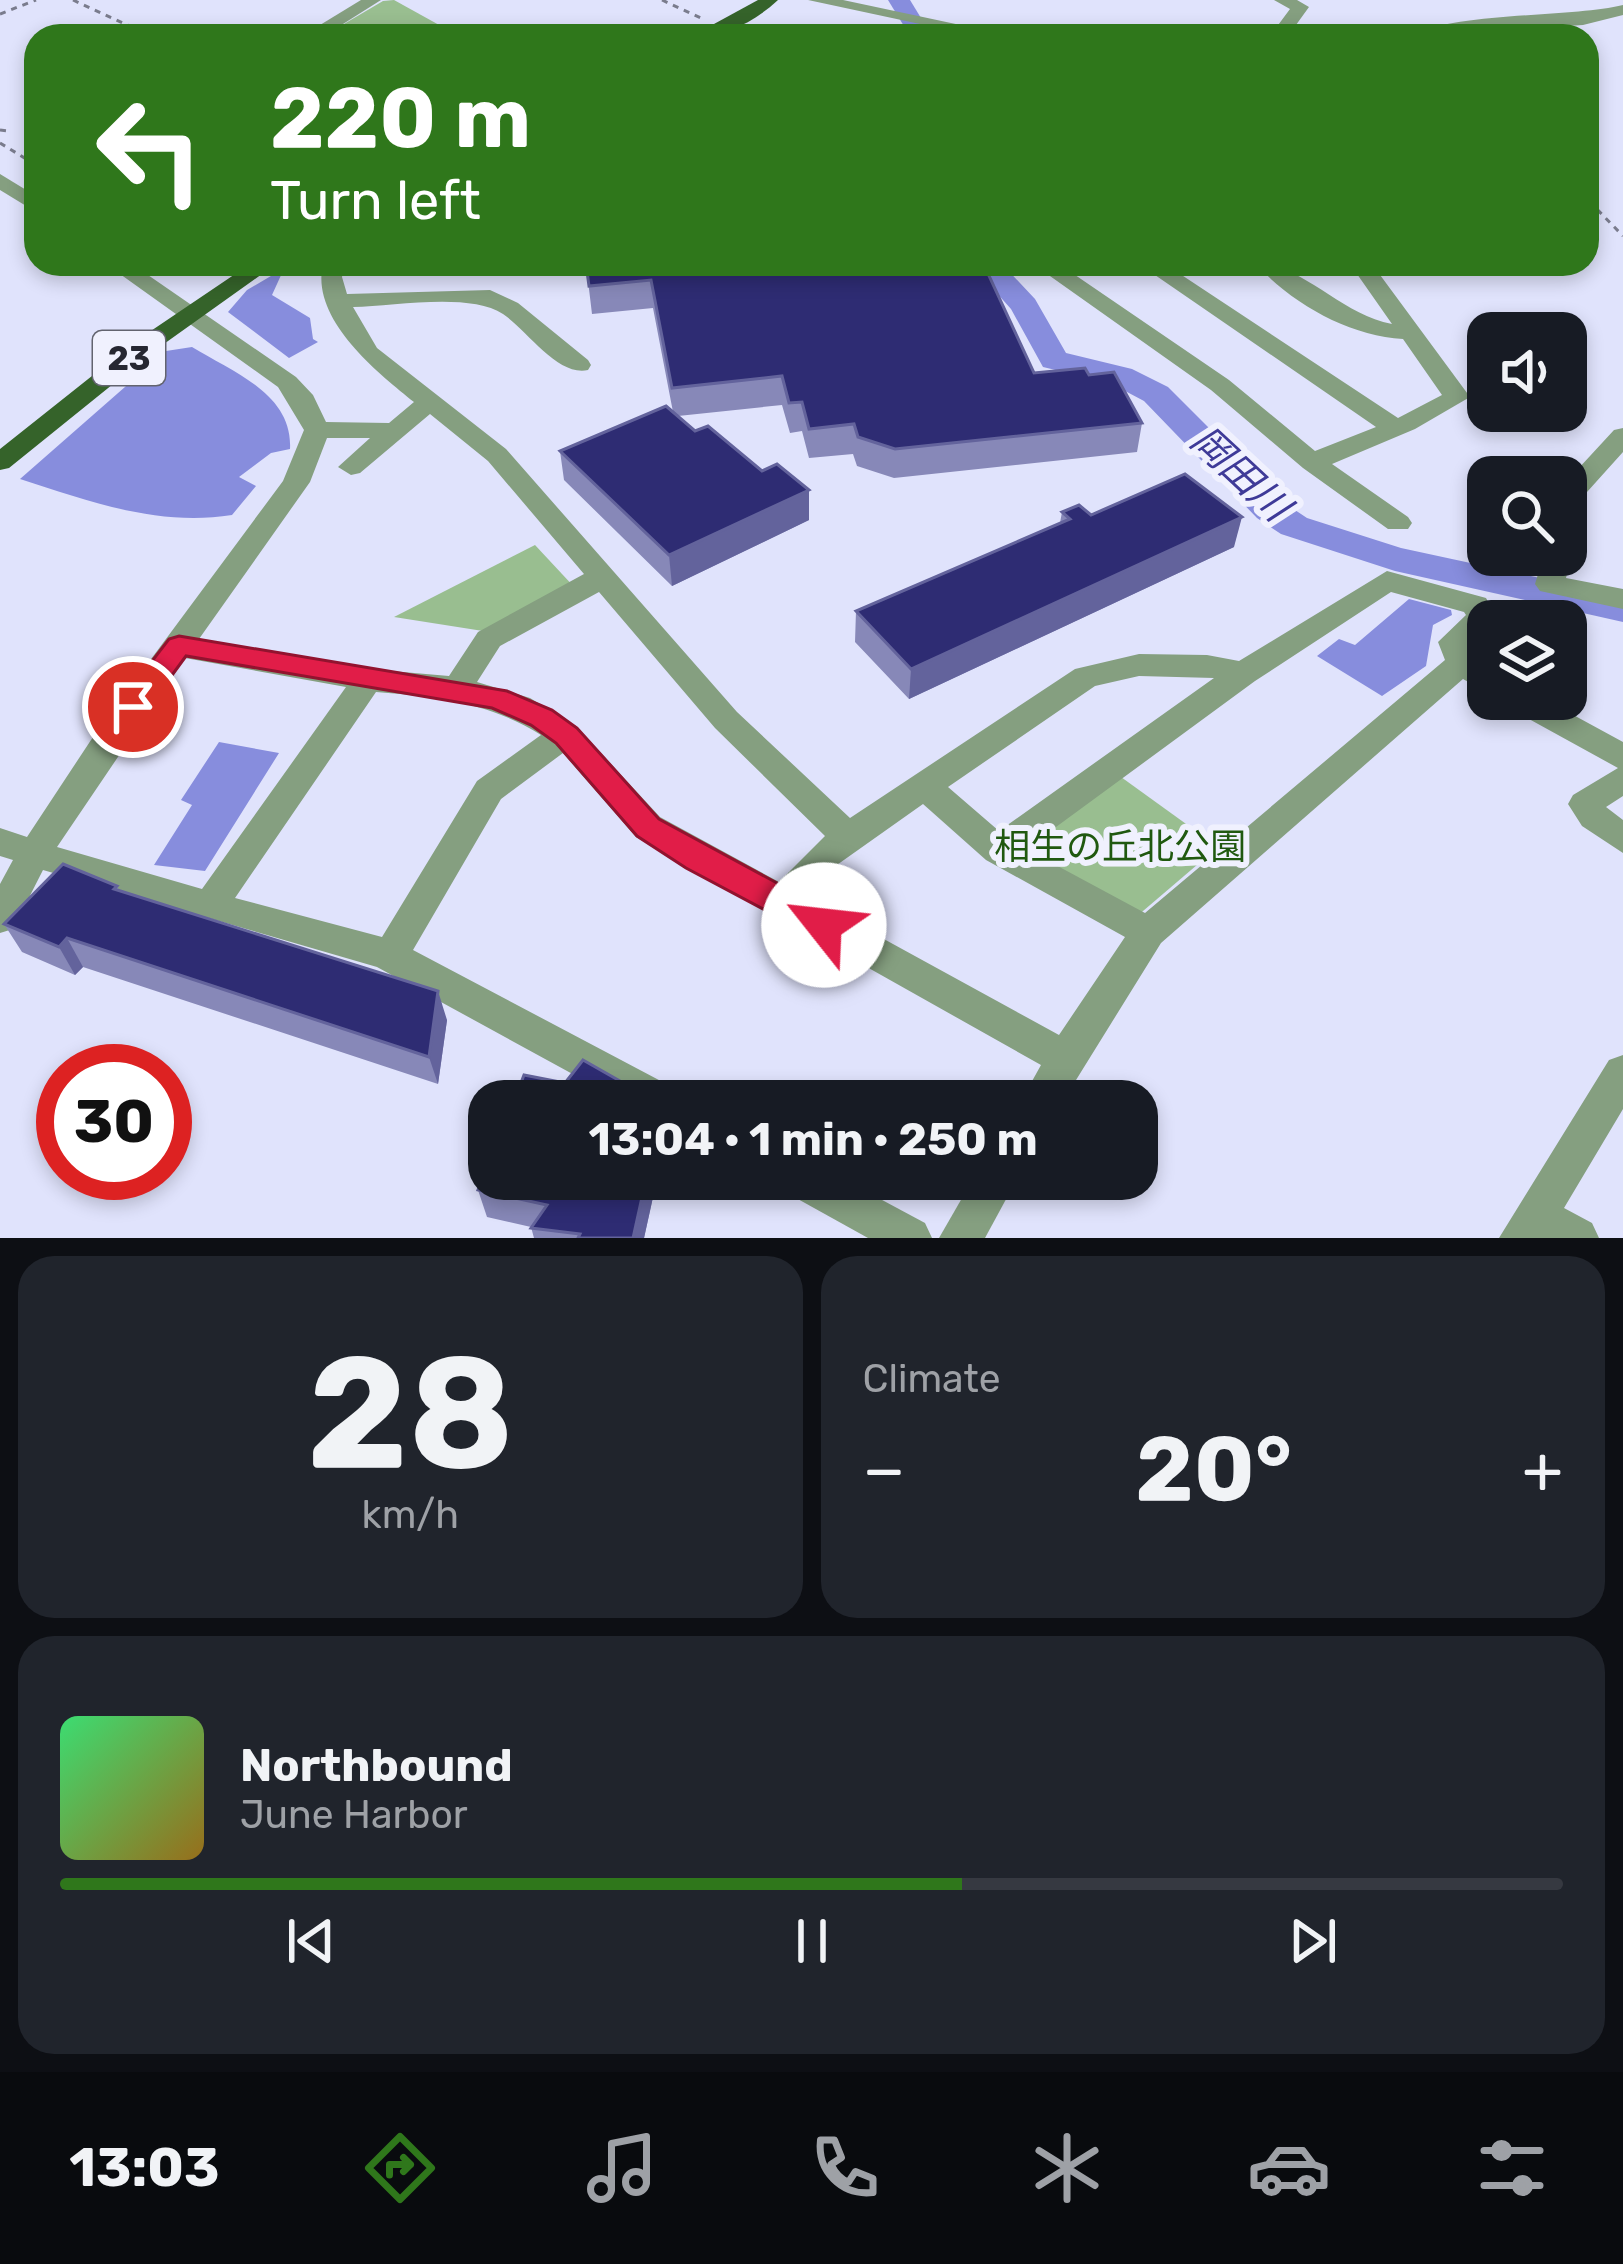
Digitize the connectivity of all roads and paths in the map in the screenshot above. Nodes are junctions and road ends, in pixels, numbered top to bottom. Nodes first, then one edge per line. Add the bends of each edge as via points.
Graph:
1 (36, 0) edge
2 (74, 0) edge
3 (373, 0) edge
4 (662, 0) edge
5 (770, 0) edge
6 (816, 0) edge
7 (1282, 0) edge
8 (1612, 0) edge
9 (853, 3) edge
10 (1623, 6) edge
11 (0, 14) edge
12 (125, 24) edge
13 (331, 24) edge
14 (715, 24) edge
15 (731, 24) edge
16 (948, 24) edge
17 (1288, 24) edge
18 (1509, 24) edge
19 (0, 130) edge
20 (9, 131) dead end
21 (1599, 211) edge
22 (1623, 236) edge
23 (139, 276) edge
24 (246, 276) edge
25 (331, 276) edge
26 (1060, 276) edge
27 (1168, 276) edge
28 (1283, 276) edge
29 (1370, 276) edge
30 (338, 302) junction
31 (191, 312) junction
32 (1413, 332) junction
33 (579, 365) dead end
34 (430, 401) junction
35 (1395, 428) junction
36 (317, 430) junction
37 (395, 430) junction
38 (1623, 436) edge
39 (0, 462) edge
40 (1312, 462) junction
41 (351, 467) dead end
42 (1587, 476) edge
43 (1398, 523) dead end
44 (604, 576) junction
45 (1552, 576) edge
46 (1623, 599) edge
47 (1467, 603) edge
48 (1467, 630) edge
49 (179, 646) junction
50 (1467, 662) edge
51 (1244, 673) junction
52 (1467, 679) edge
53 (368, 680) junction
54 (457, 688) junction
55 (1556, 720) edge
56 (565, 734) junction
57 (1623, 757) edge
58 (1623, 779) edge
59 (925, 786) junction
60 (848, 837) junction
61 (1623, 838) edge
62 (16, 847) edge
63 (998, 850) junction
64 (784, 902) junction
65 (210, 906) junction
66 (0, 918) edge
67 (1148, 932) junction
68 (390, 956) junction
69 (1066, 1059) junction
70 (1623, 1073) edge
71 (620, 1080) edge
72 (1054, 1080) edge
73 (840, 1200) edge
74 (984, 1200) edge
75 (1528, 1227) edge
76 (910, 1238) edge
77 (961, 1238) edge
78 (1577, 1238) edge

1 - 11 path
2 - 12 path
3 - 13 street
4 - 14 path
5 - 15 main road
6 - 9 street
7 - 17 street via 1300,7
8 - 10 street
9 - 16 street
10 - 18 street via 1583,20
19 - 20 path
21 - 22 path
23 - 31 street
24 - 31 main road, 23
25 - 30 street
26 - 40 street via 1220,386
27 - 35 street
28 - 32 street via 1372,330
29 - 32 street
30 - 33 street via 482,295
30 - 34 street via 367,352
31 - 36 street via 287,382
31 - 39 main road, 23
32 - 35 street via 1457,397
34 - 37 street
34 - 44 street via 497,455
35 - 40 street
36 - 37 street
36 - 49 street via 296,482
37 - 41 street
38 - 42 street
40 - 43 street
44 - 54 street via 489,639
44 - 60 street via 725,720
45 - 46 street via 1550,584
47 - 51 street via 1387,581
48 - 50 street via 1453,642
49 - 53 street
49 - 62 street
51 - 59 street via 1139,665 1086,677
51 - 63 street
52 - 67 street
53 - 54 street
53 - 65 street
54 - 56 street via 519,706
55 - 57 street
56 - 64 street via 648,827
56 - 68 street via 480,800
58 - 61 street via 1585,804
59 - 60 street
59 - 63 street
60 - 64 street
62 - 65 street
62 - 66 street
63 - 67 street
64 - 69 street
65 - 68 street
67 - 69 street
68 - 71 street
69 - 72 street
70 - 75 street
73 - 76 street
74 - 77 street
75 - 78 street

